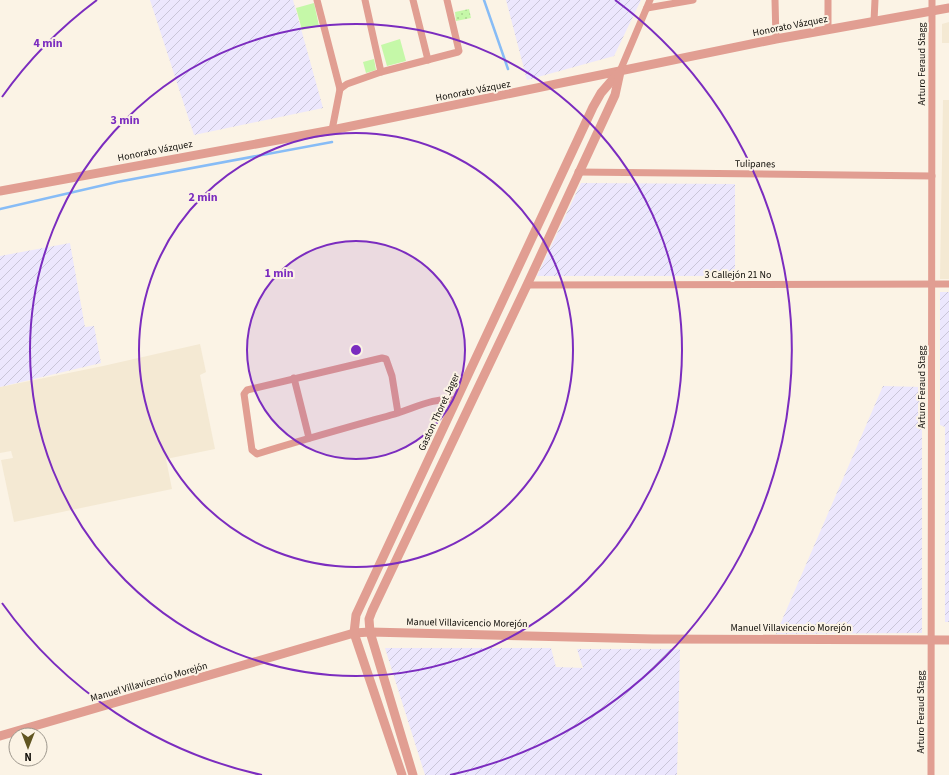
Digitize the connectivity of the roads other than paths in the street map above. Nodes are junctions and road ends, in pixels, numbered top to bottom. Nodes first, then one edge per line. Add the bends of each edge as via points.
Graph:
1 (317, 0) edge
2 (365, 0) edge
3 (413, 0) edge
4 (447, 0) edge
5 (650, 0) edge
6 (693, 0) edge
7 (775, 0) edge
8 (828, 0) edge
9 (874, 0) edge
10 (932, 0) edge
11 (647, 8) junction
12 (949, 8) edge
13 (932, 11) junction
14 (874, 21) junction
15 (828, 30) junction
16 (776, 40) junction
17 (428, 60) junction
18 (620, 71) junction
19 (381, 72) junction
20 (340, 89) junction
21 (332, 130) junction
22 (578, 172) junction
23 (932, 176) junction
24 (0, 191) edge
25 (932, 284) junction
26 (949, 284) edge
27 (527, 286) junction
28 (294, 378) junction
29 (456, 400) junction
30 (398, 413) junction
31 (310, 438) junction
32 (370, 632) junction
33 (354, 634) junction
34 (931, 640) junction
35 (949, 640) edge
36 (0, 736) edge
37 (402, 775) edge
38 (413, 775) edge
39 (931, 775) edge

1 - 20 street
2 - 19 street
3 - 17 street
4 - 17 street via 459,51
5 - 11 street, Gaston Thoret Jager
6 - 11 street
7 - 16 street
8 - 15 street
9 - 14 street
10 - 13 street, Arturo Feraud Stagg
11 - 18 street, Gaston Thoret Jager
12 - 13 street, Honorato Vázquez
13 - 14 street, Honorato Vázquez
13 - 23 street, Arturo Feraud Stagg
14 - 15 street, Honorato Vázquez
15 - 16 street, Honorato Vázquez
16 - 18 street, Honorato Vázquez
17 - 19 street
18 - 21 street, Honorato Vázquez
18 - 22 street, Gaston Thoret Jager via 615,95
18 - 29 street, Gaston Thoret Jager via 593,107
19 - 20 street
20 - 21 street
21 - 24 street, Honorato Vázquez
22 - 23 street, Tulipanes
22 - 27 street, Gaston Thoret Jager
23 - 25 street, Arturo Feraud Stagg
25 - 26 street, 3 Callejón 21 No
25 - 27 street, 3 Callejón 21 No
25 - 34 street, Arturo Feraud Stagg
27 - 32 street, Gaston Thoret Jager via 372,611 369,619
28 - 30 street via 386,359 392,376
28 - 31 street
28 - 31 street via 245,392 252,450 257,454
29 - 30 street via 445,398
29 - 33 street, Gaston Thoret Jager via 359,606
30 - 31 street
32 - 33 street, Manuel Villavicencio Morejón
32 - 34 street, Manuel Villavicencio Morejón via 645,639
32 - 38 street, Gaston Thoret Jager
33 - 36 street, Manuel Villavicencio Morejón
33 - 37 street, Gaston Thoret Jager
34 - 35 street, Manuel Villavicencio Morejón
34 - 39 street, Arturo Feraud Stagg

